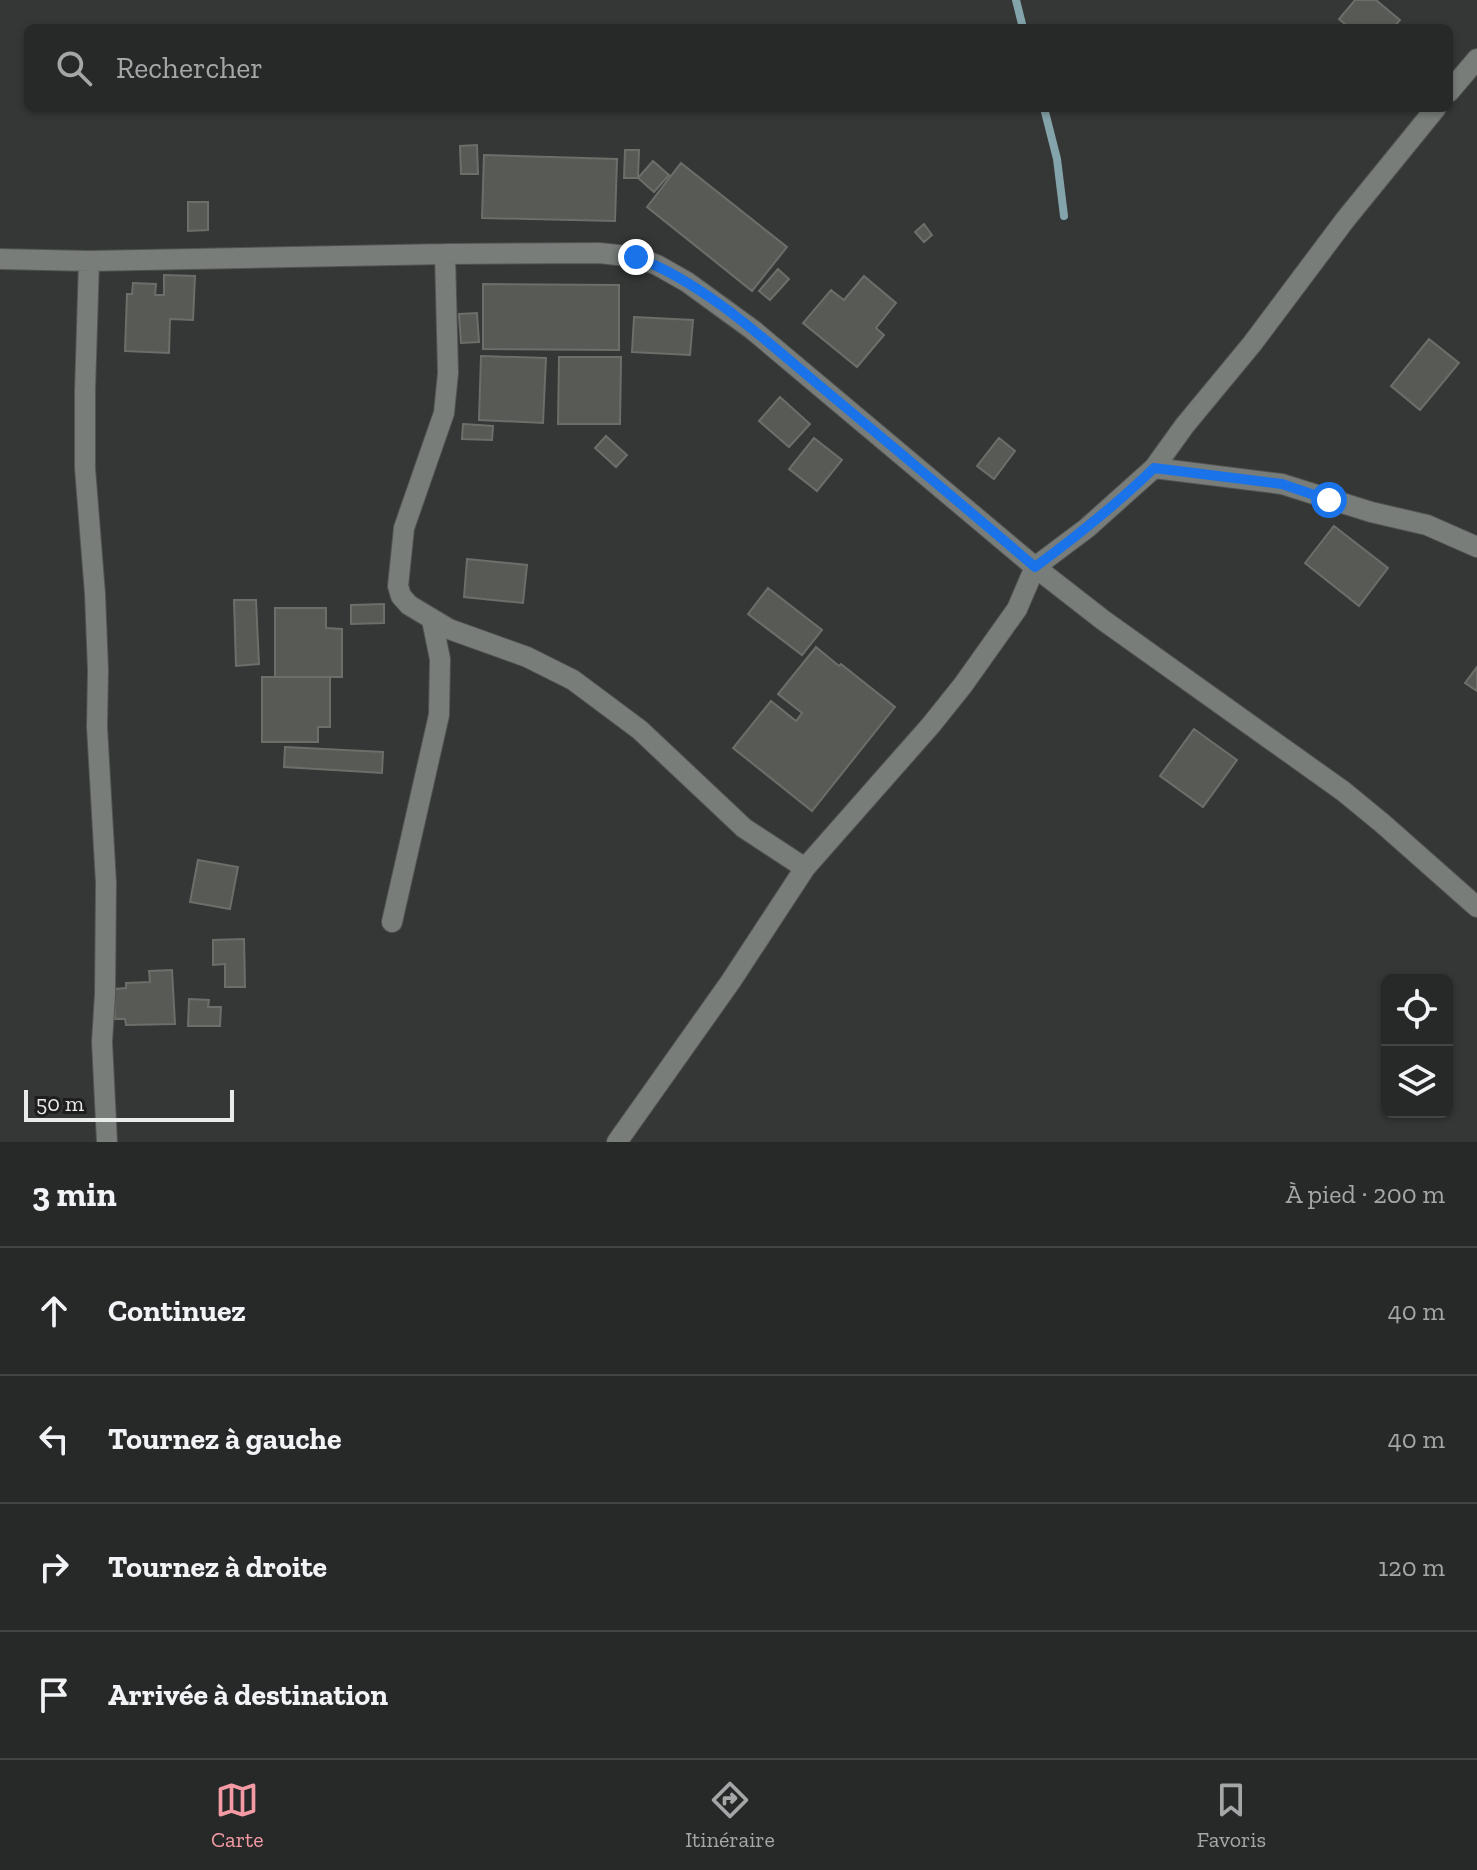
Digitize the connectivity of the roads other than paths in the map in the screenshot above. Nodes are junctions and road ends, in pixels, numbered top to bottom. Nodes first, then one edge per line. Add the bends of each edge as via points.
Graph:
1 (1477, 59) edge
2 (1453, 87) edge
3 (1433, 112) edge
4 (445, 254) junction
5 (0, 259) edge
6 (89, 261) junction
7 (1154, 468) junction
8 (1477, 547) edge
9 (1035, 567) junction
10 (432, 620) junction
11 (805, 868) junction
12 (1477, 907) edge
13 (392, 922) dead end
14 (107, 1142) edge
15 (617, 1142) edge

1 - 2 street
3 - 7 street
4 - 6 street
4 - 9 street via 599,253 657,265 753,330
4 - 10 street via 444,413 404,528 398,586 404,600
5 - 6 street
6 - 14 street via 85,468 106,883 102,1042
7 - 8 street via 1282,484 1427,525
7 - 9 street
9 - 11 street via 1017,609 963,685
9 - 12 street via 1343,791
10 - 11 street via 573,680 640,730 744,828
10 - 13 street via 440,659 439,715
11 - 15 street

